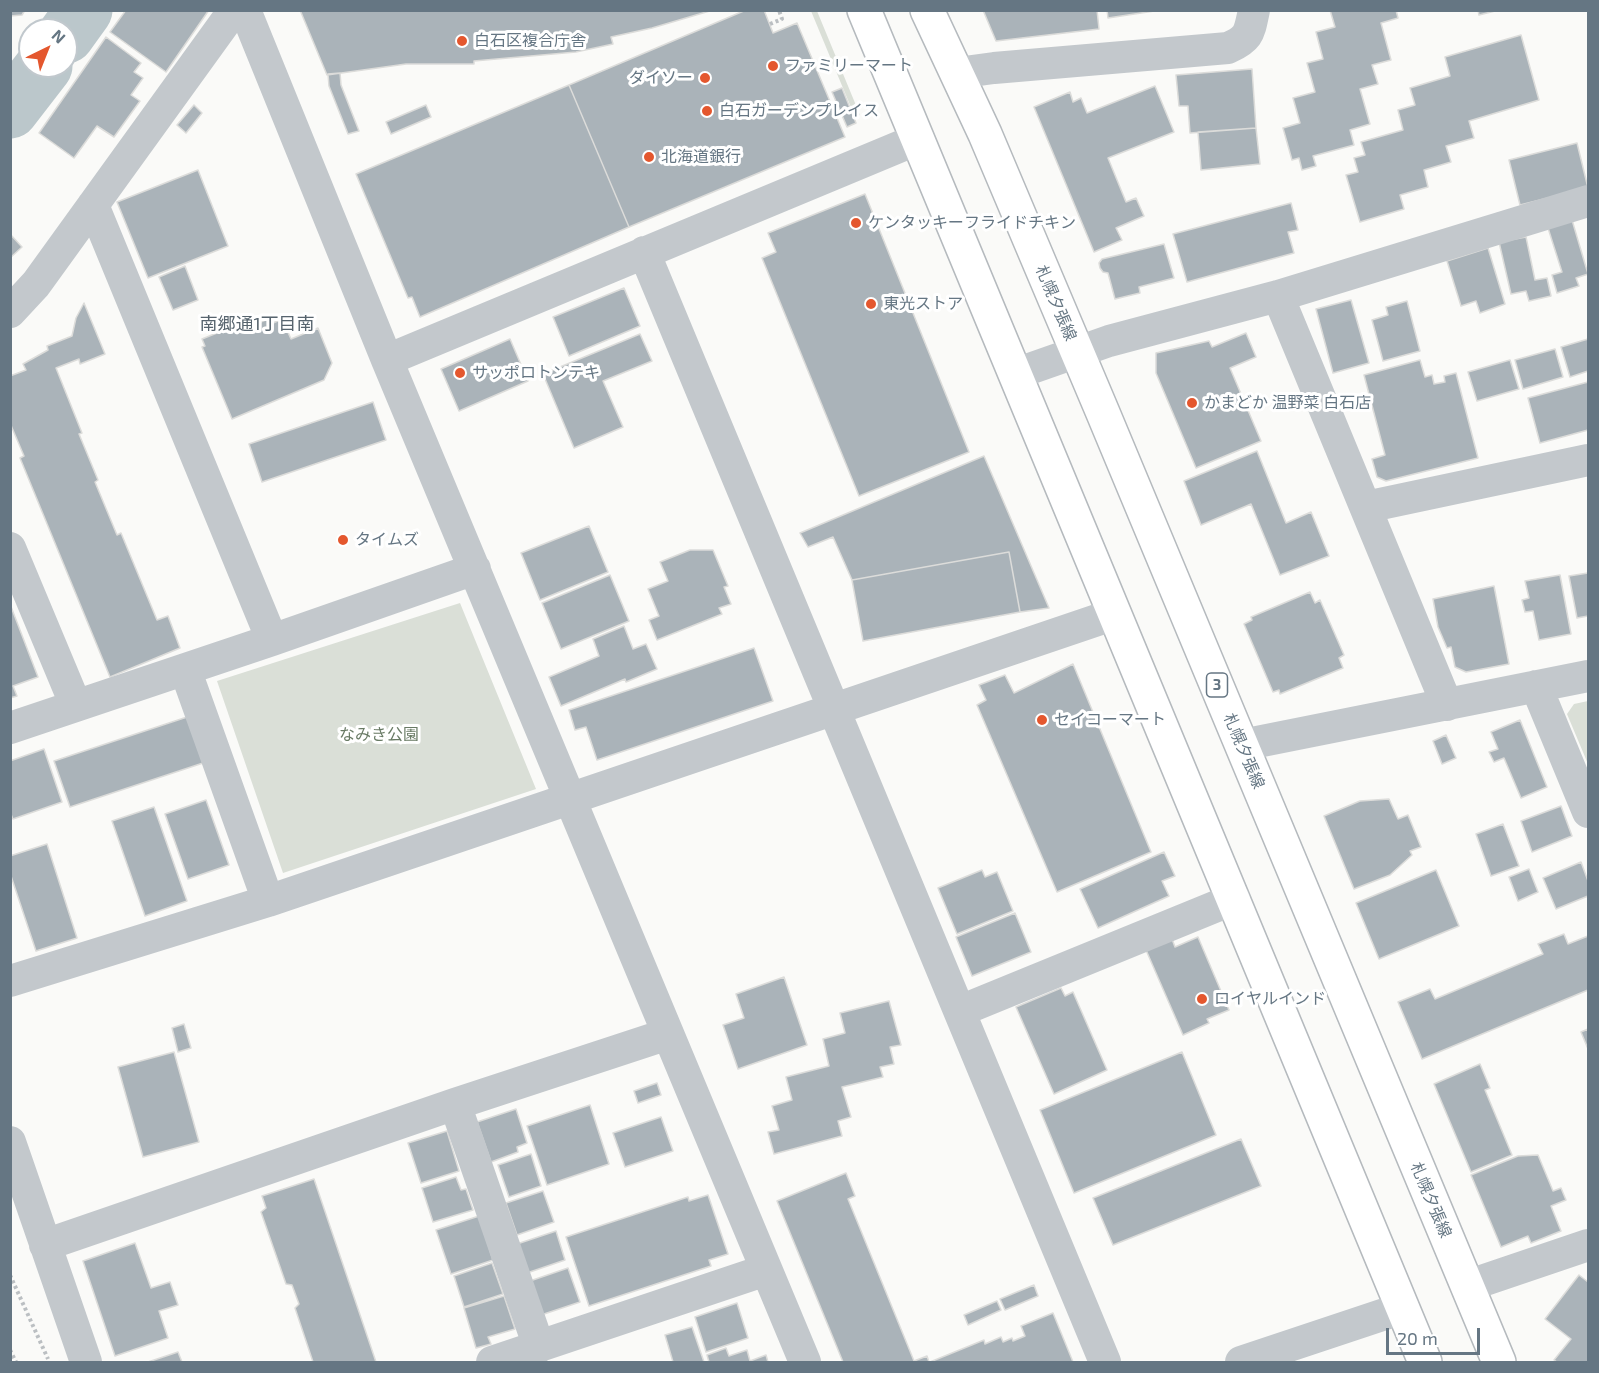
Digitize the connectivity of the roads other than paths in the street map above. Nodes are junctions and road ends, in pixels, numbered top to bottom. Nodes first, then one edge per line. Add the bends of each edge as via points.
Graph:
1 (234, 10) edge
2 (245, 10) edge
3 (864, 10) edge
4 (927, 10) edge
5 (1254, 10) edge
6 (957, 73) junction
7 (918, 139) junction
8 (1588, 201) edge
9 (93, 205) junction
10 (644, 252) junction
11 (1278, 297) junction
12 (10, 312) edge
13 (1077, 351) junction
14 (387, 360) junction
15 (1015, 375) junction
16 (1588, 460) edge
17 (1366, 507) junction
18 (10, 548) edge
19 (475, 569) junction
20 (1115, 614) junction
21 (272, 640) junction
22 (185, 669) junction
23 (1588, 676) edge
24 (1536, 686) junction
25 (1447, 705) junction
26 (76, 706) junction
27 (835, 710) junction
28 (10, 728) edge
29 (1242, 745) junction
30 (570, 798) junction
31 (1588, 813) edge
32 (1234, 900) junction
33 (268, 901) junction
34 (10, 981) edge
35 (960, 1011) junction
36 (668, 1034) junction
37 (455, 1104) junction
38 (10, 1142) edge
39 (45, 1245) junction
40 (1588, 1245) edge
41 (766, 1270) junction
42 (1467, 1286) junction
43 (1403, 1308) junction
44 (539, 1347) junction
45 (87, 1362) edge
46 (492, 1362) edge
47 (805, 1362) edge
48 (1105, 1362) edge
49 (1241, 1362) edge
50 (1425, 1362) edge
51 (1498, 1362) edge

1 - 9 street
2 - 14 street
3 - 7 main road
4 - 6 main road, 札幌夕張線 / 3
5 - 6 street via 1243,41 1228,48
6 - 13 main road, 札幌夕張線 / 3
7 - 10 street
7 - 15 main road
8 - 11 street
9 - 12 street via 36,284
9 - 21 street
10 - 14 street
10 - 27 street
11 - 13 street
11 - 17 street
13 - 15 street
13 - 29 main road, 札幌夕張線 / 3
14 - 19 street
15 - 20 main road
16 - 17 street
17 - 25 street
18 - 26 street
19 - 21 street
19 - 30 street
20 - 27 street
20 - 32 main road
21 - 22 street
22 - 26 street
22 - 33 street
23 - 24 street
24 - 25 street
24 - 31 street
25 - 29 street
26 - 28 street
27 - 30 street
27 - 35 street
29 - 42 main road, 札幌夕張線 / 3
30 - 33 street
30 - 36 street
32 - 35 street
32 - 43 main road
33 - 34 street
35 - 48 street
36 - 37 street
36 - 41 street
37 - 39 street
37 - 44 street
38 - 39 street
39 - 45 street
40 - 42 street
41 - 44 street
41 - 47 street
42 - 51 main road, 札幌夕張線 / 3
43 - 49 street
43 - 50 main road
44 - 46 street

